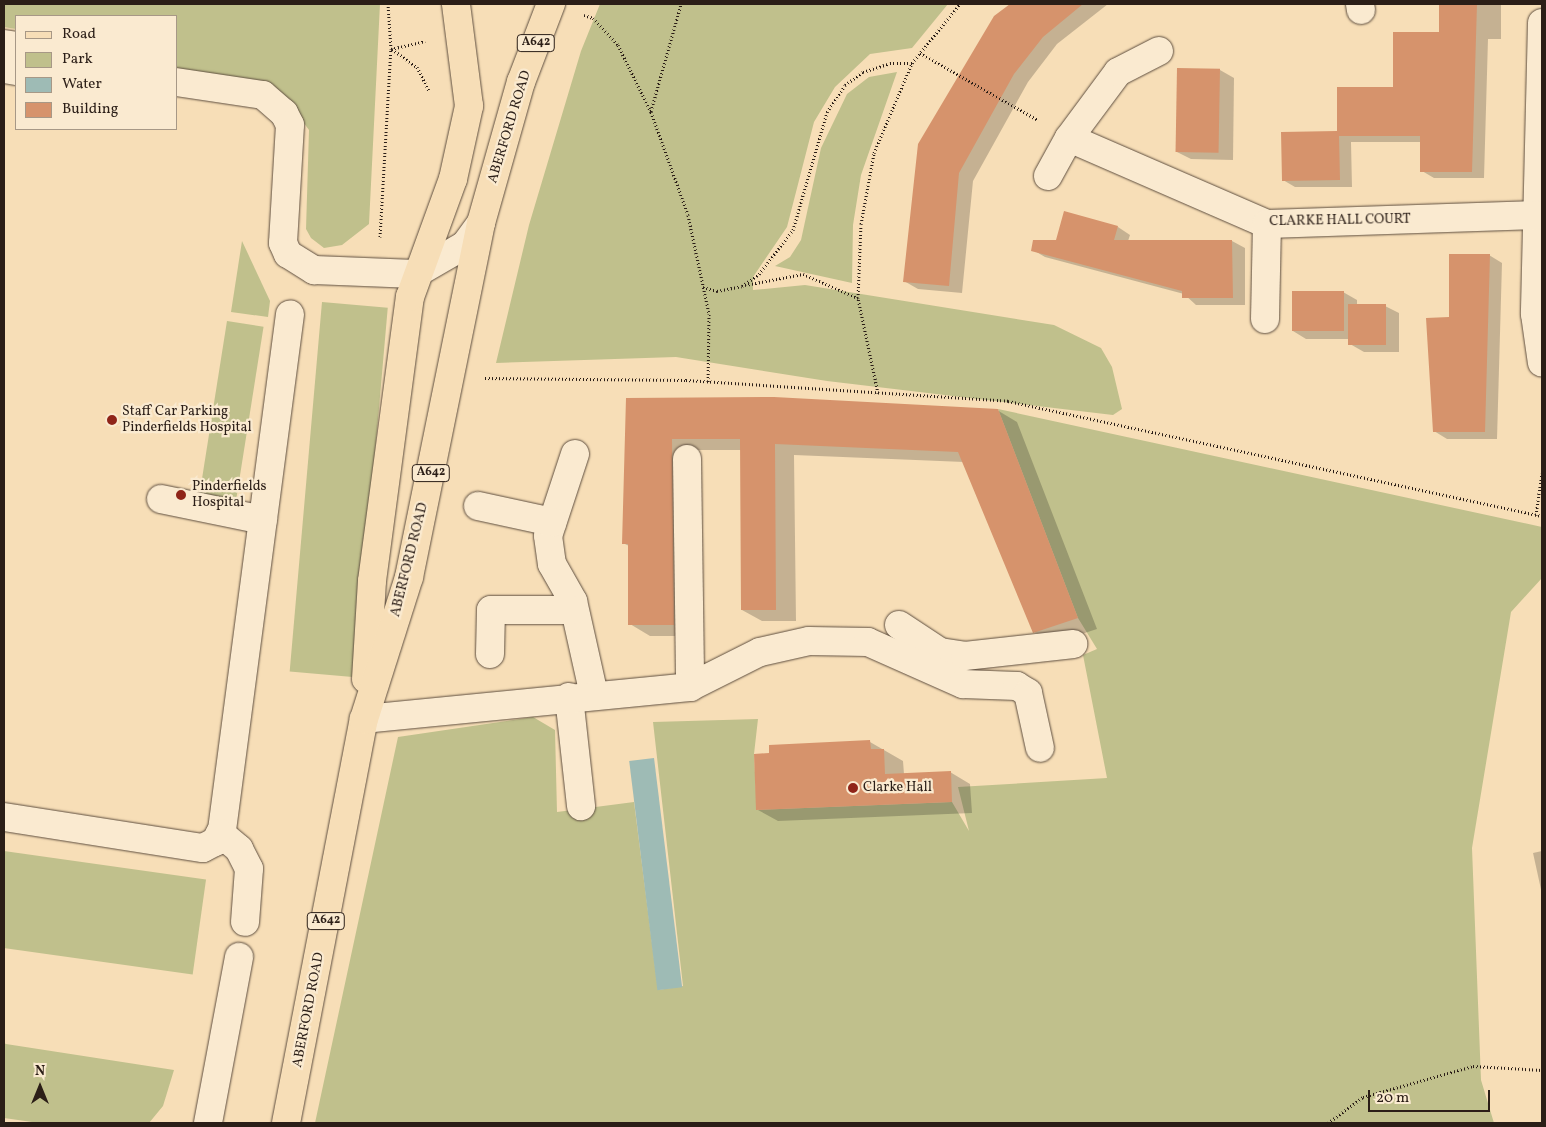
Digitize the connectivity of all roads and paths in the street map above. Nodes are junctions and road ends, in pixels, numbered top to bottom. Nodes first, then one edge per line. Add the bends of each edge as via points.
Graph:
1 (388, 4) edge
2 (456, 4) edge
3 (551, 4) edge
4 (681, 4) edge
5 (960, 4) edge
6 (579, 14) dead end
7 (1542, 22) edge
8 (436, 38) dead end
9 (391, 49) junction
10 (1159, 50) dead end
11 (920, 53) junction
12 (912, 64) junction
13 (178, 82) edge
14 (432, 101) dead end
15 (651, 112) junction
16 (1069, 138) junction
17 (1048, 176) dead end
18 (1538, 215) junction
19 (482, 223) junction
20 (1267, 224) junction
21 (374, 274) junction
22 (412, 286) junction
23 (742, 286) junction
24 (703, 287) junction
25 (858, 298) junction
26 (290, 314) dead end
27 (1265, 319) dead end
28 (1542, 363) edge
29 (476, 378) dead end
30 (708, 382) junction
31 (878, 393) junction
32 (575, 454) dead end
33 (687, 459) dead end
34 (1542, 473) edge
35 (161, 499) dead end
36 (478, 506) dead end
37 (1536, 515) junction
38 (1542, 516) edge
39 (263, 520) junction
40 (552, 522) junction
41 (574, 610) junction
42 (899, 625) dead end
43 (1072, 644) dead end
44 (490, 654) dead end
45 (690, 687) junction
46 (582, 696) junction
47 (364, 719) junction
48 (1040, 748) dead end
49 (581, 806) dead end
50 (4, 817) edge
51 (220, 833) junction
52 (245, 922) dead end
53 (239, 957) dead end
54 (1542, 1070) edge
55 (208, 1123) edge
56 (286, 1123) edge
57 (1328, 1123) edge

1 - 9 path
2 - 22 main road, ABERFORD ROAD / A642 via 469,106 453,180
3 - 19 main road, ABERFORD ROAD / A642 via 521,82
4 - 15 path
5 - 11 path
6 - 15 path via 593,18 618,45
7 - 18 street
8 - 9 path
9 - 14 path via 418,67
9 - 21 path via 384,209
10 - 16 street via 1118,72
11 - 12 path
11 - 16 path
12 - 23 path via 890,63 863,72 845,85 826,112 793,230 759,274
12 - 25 path via 886,118 864,194
13 - 21 street via 263,95 284,113 290,125 283,242 288,254 314,270
15 - 24 path via 688,215
16 - 17 street
16 - 20 street, CLARKE HALL COURT
18 - 20 street, CLARKE HALL COURT
18 - 28 street via 1535,314
19 - 22 street, ABERFORD ROAD / A642 via 465,245
19 - 47 main road, ABERFORD ROAD / A642 via 409,577
20 - 27 street
21 - 22 street
22 - 47 main road, ABERFORD ROAD / A642 via 372,581
23 - 24 path via 717,291
23 - 25 path via 803,274
24 - 30 path via 709,314
25 - 31 path
26 - 39 street
29 - 30 path
30 - 31 path
31 - 37 path via 1008,401
32 - 40 street
33 - 45 street
34 - 37 path
35 - 39 street
36 - 40 street
37 - 38 path
39 - 51 street
40 - 41 street via 548,536 552,564
41 - 44 street via 491,610
41 - 46 street
42 - 43 street via 940,652 965,656
45 - 46 street
45 - 48 street via 760,652 809,642 868,642 964,684 1017,686 1028,693
46 - 47 street
46 - 49 street
47 - 56 main road, ABERFORD ROAD / A642
50 - 51 street via 203,848 215,842
51 - 52 street via 239,849 249,869
53 - 55 street
54 - 57 path via 1473,1066 1363,1097

